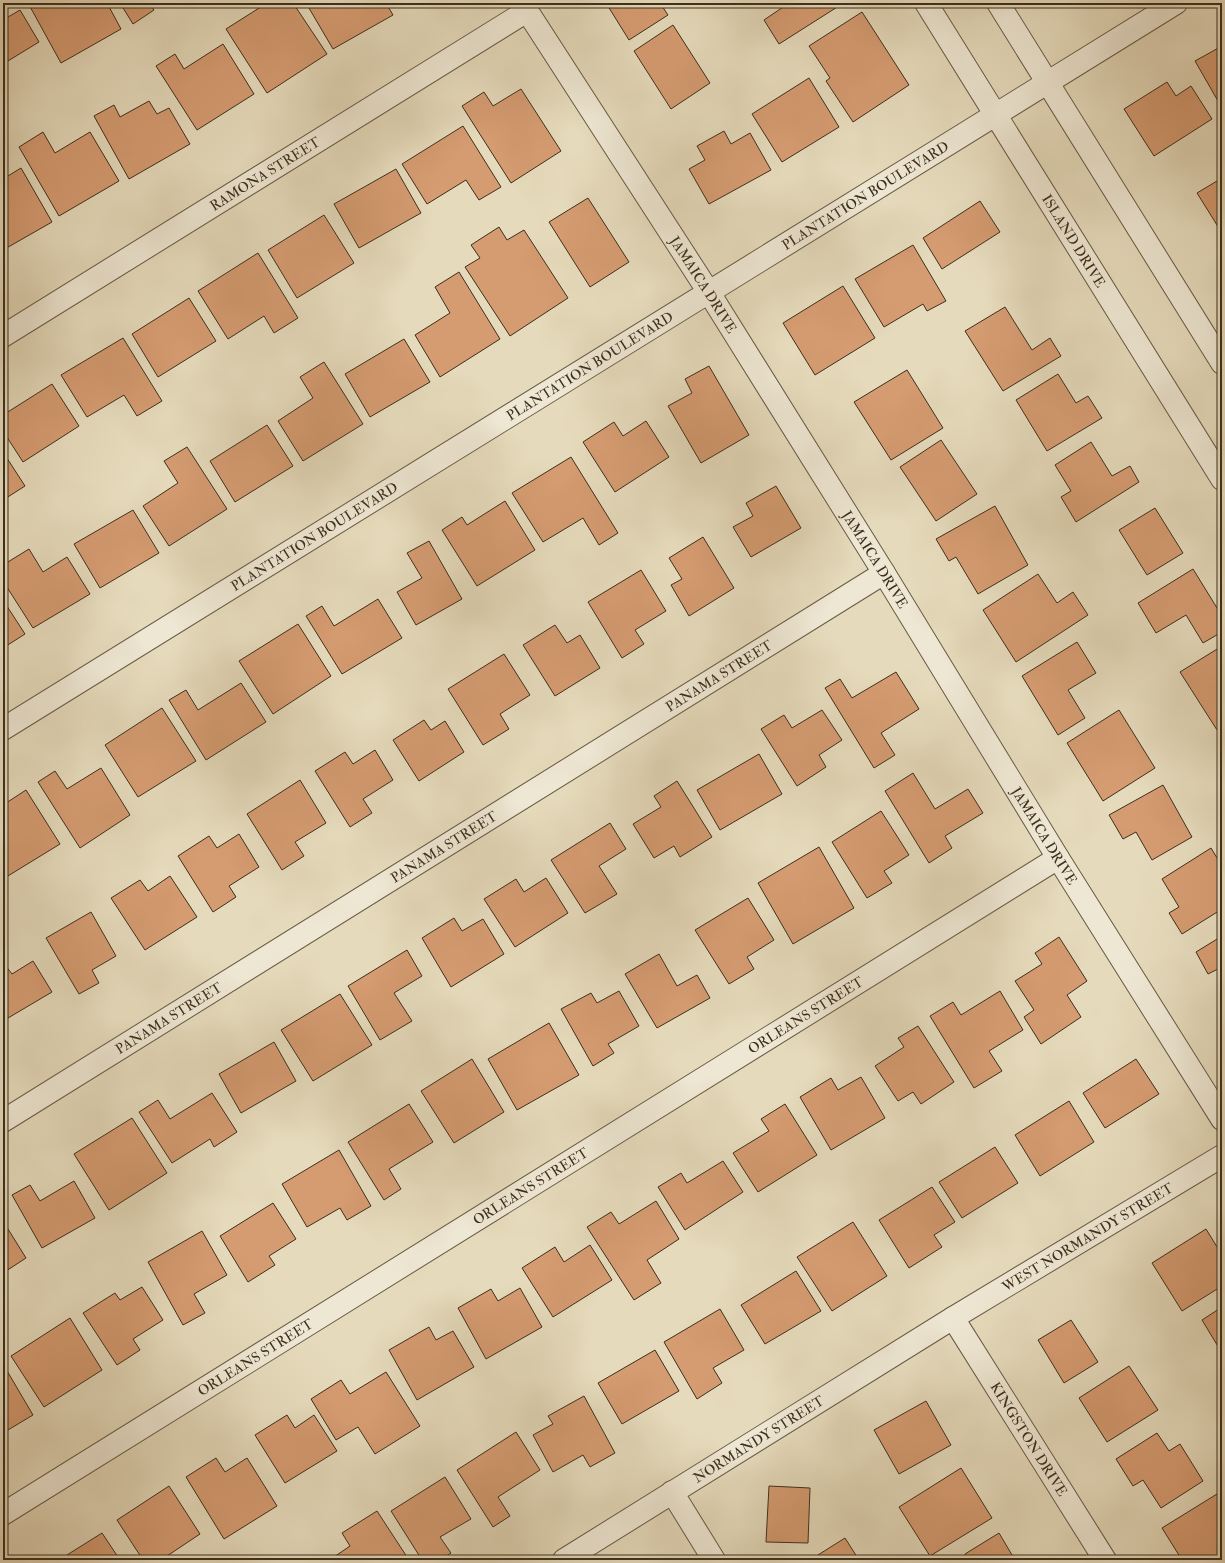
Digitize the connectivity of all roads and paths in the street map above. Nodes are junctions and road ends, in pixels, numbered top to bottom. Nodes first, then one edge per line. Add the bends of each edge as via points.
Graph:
1 (926, 3) edge
2 (998, 3) edge
3 (1176, 3) edge
4 (524, 7) edge
5 (1047, 82) junction
6 (996, 114) junction
7 (708, 291) junction
8 (3, 336) edge
9 (1222, 363) edge
10 (1222, 479) edge
11 (884, 573) junction
12 (3, 729) edge
13 (1058, 858) junction
14 (1222, 1119) edge
15 (3, 1121) edge
16 (1222, 1156) edge
17 (953, 1318) junction
18 (672, 1492) junction
19 (3, 1514) edge
20 (564, 1560) edge
21 (714, 1560) edge
22 (1105, 1560) edge

1 - 6 street, ISLAND DRIVE
2 - 5 street
3 - 5 street, PLANTATION BOULEVARD
4 - 7 street, JAMAICA DRIVE
4 - 8 street, RAMONA STREET
5 - 6 street, PLANTATION BOULEVARD
5 - 9 street
6 - 7 street, PLANTATION BOULEVARD
6 - 10 street, ISLAND DRIVE
7 - 11 street, JAMAICA DRIVE
7 - 12 street, PLANTATION BOULEVARD
11 - 13 street, JAMAICA DRIVE
11 - 15 street, PANAMA STREET
13 - 14 street, JAMAICA DRIVE
13 - 19 street, ORLEANS STREET
16 - 17 street, WEST NORMANDY STREET
17 - 18 street, NORMANDY STREET
17 - 22 street, KINGSTON DRIVE
18 - 20 street, NORMANDY STREET
18 - 21 street

